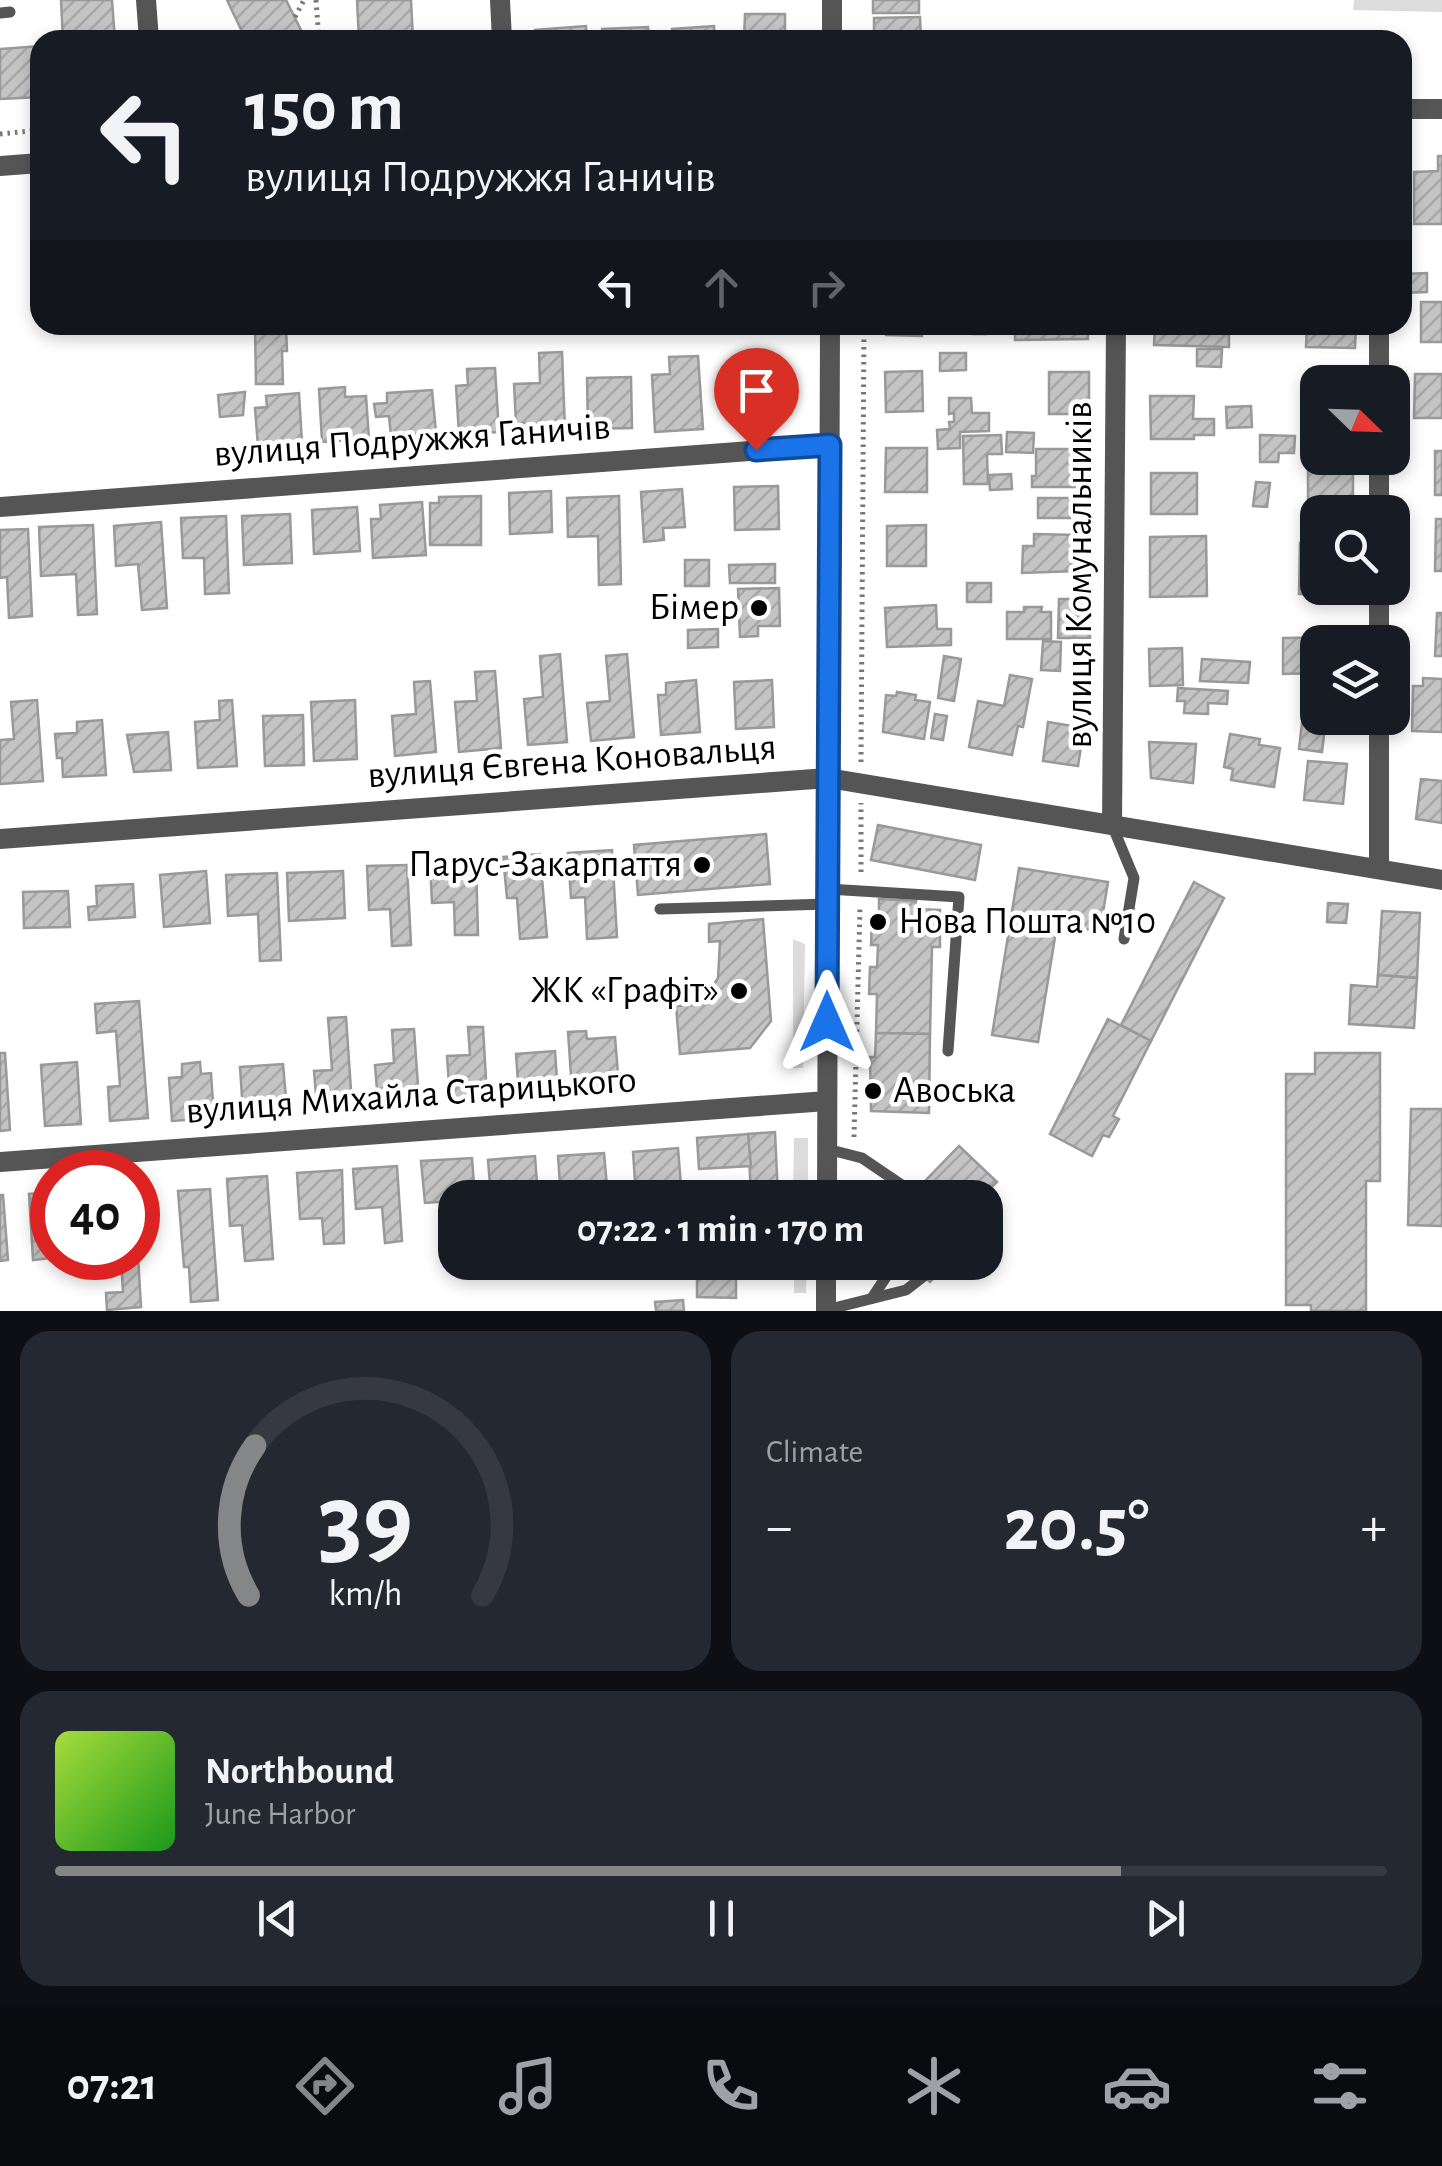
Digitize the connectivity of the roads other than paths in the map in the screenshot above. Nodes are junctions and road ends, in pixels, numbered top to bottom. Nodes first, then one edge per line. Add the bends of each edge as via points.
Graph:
1 (146, 0) edge
2 (500, 0) edge
3 (832, 0) edge
4 (148, 30) edge
5 (502, 30) edge
6 (832, 30) edge
7 (1412, 109) edge
8 (1442, 109) edge
9 (30, 164) edge
10 (0, 166) edge
11 (830, 335) edge
12 (1116, 335) edge
13 (1379, 335) edge
14 (1379, 365) edge
15 (830, 445) junction
16 (0, 507) edge
17 (1379, 735) edge
18 (828, 778) junction
19 (1112, 825) junction
20 (0, 839) edge
21 (1379, 868) junction
22 (1442, 880) edge
23 (828, 896) junction
24 (660, 910) dead end
25 (1124, 939) dead end
26 (948, 1052) dead end
27 (827, 1101) junction
28 (827, 1150) junction
29 (0, 1162) edge
30 (886, 1172) junction
31 (826, 1180) edge
32 (892, 1180) edge
33 (897, 1180) edge
34 (826, 1280) edge
35 (884, 1280) edge
36 (919, 1280) edge
37 (872, 1298) junction
38 (826, 1310) edge

1 - 4 street
2 - 5 street
3 - 6 street
7 - 8 street
9 - 10 street
11 - 15 street
12 - 19 street, вулиця Комунальників
13 - 14 street
15 - 16 street, вулиця Подружжя Ганичів
15 - 18 street
17 - 21 street
18 - 19 street, вулиця Євгена Коновальця
18 - 20 street, вулиця Євгена Коновальця
18 - 23 street
19 - 21 street, вулиця Євгена Коновальця
19 - 25 lane via 1134,878
21 - 22 street, вулиця Євгена Коновальця
23 - 24 lane
23 - 26 lane via 861,890 958,896
23 - 27 street
27 - 28 street
27 - 29 street, вулиця Михайла Старицького
28 - 30 lane
28 - 31 street
30 - 32 lane
30 - 33 lane
34 - 38 street
35 - 37 lane
36 - 37 lane
37 - 38 lane

